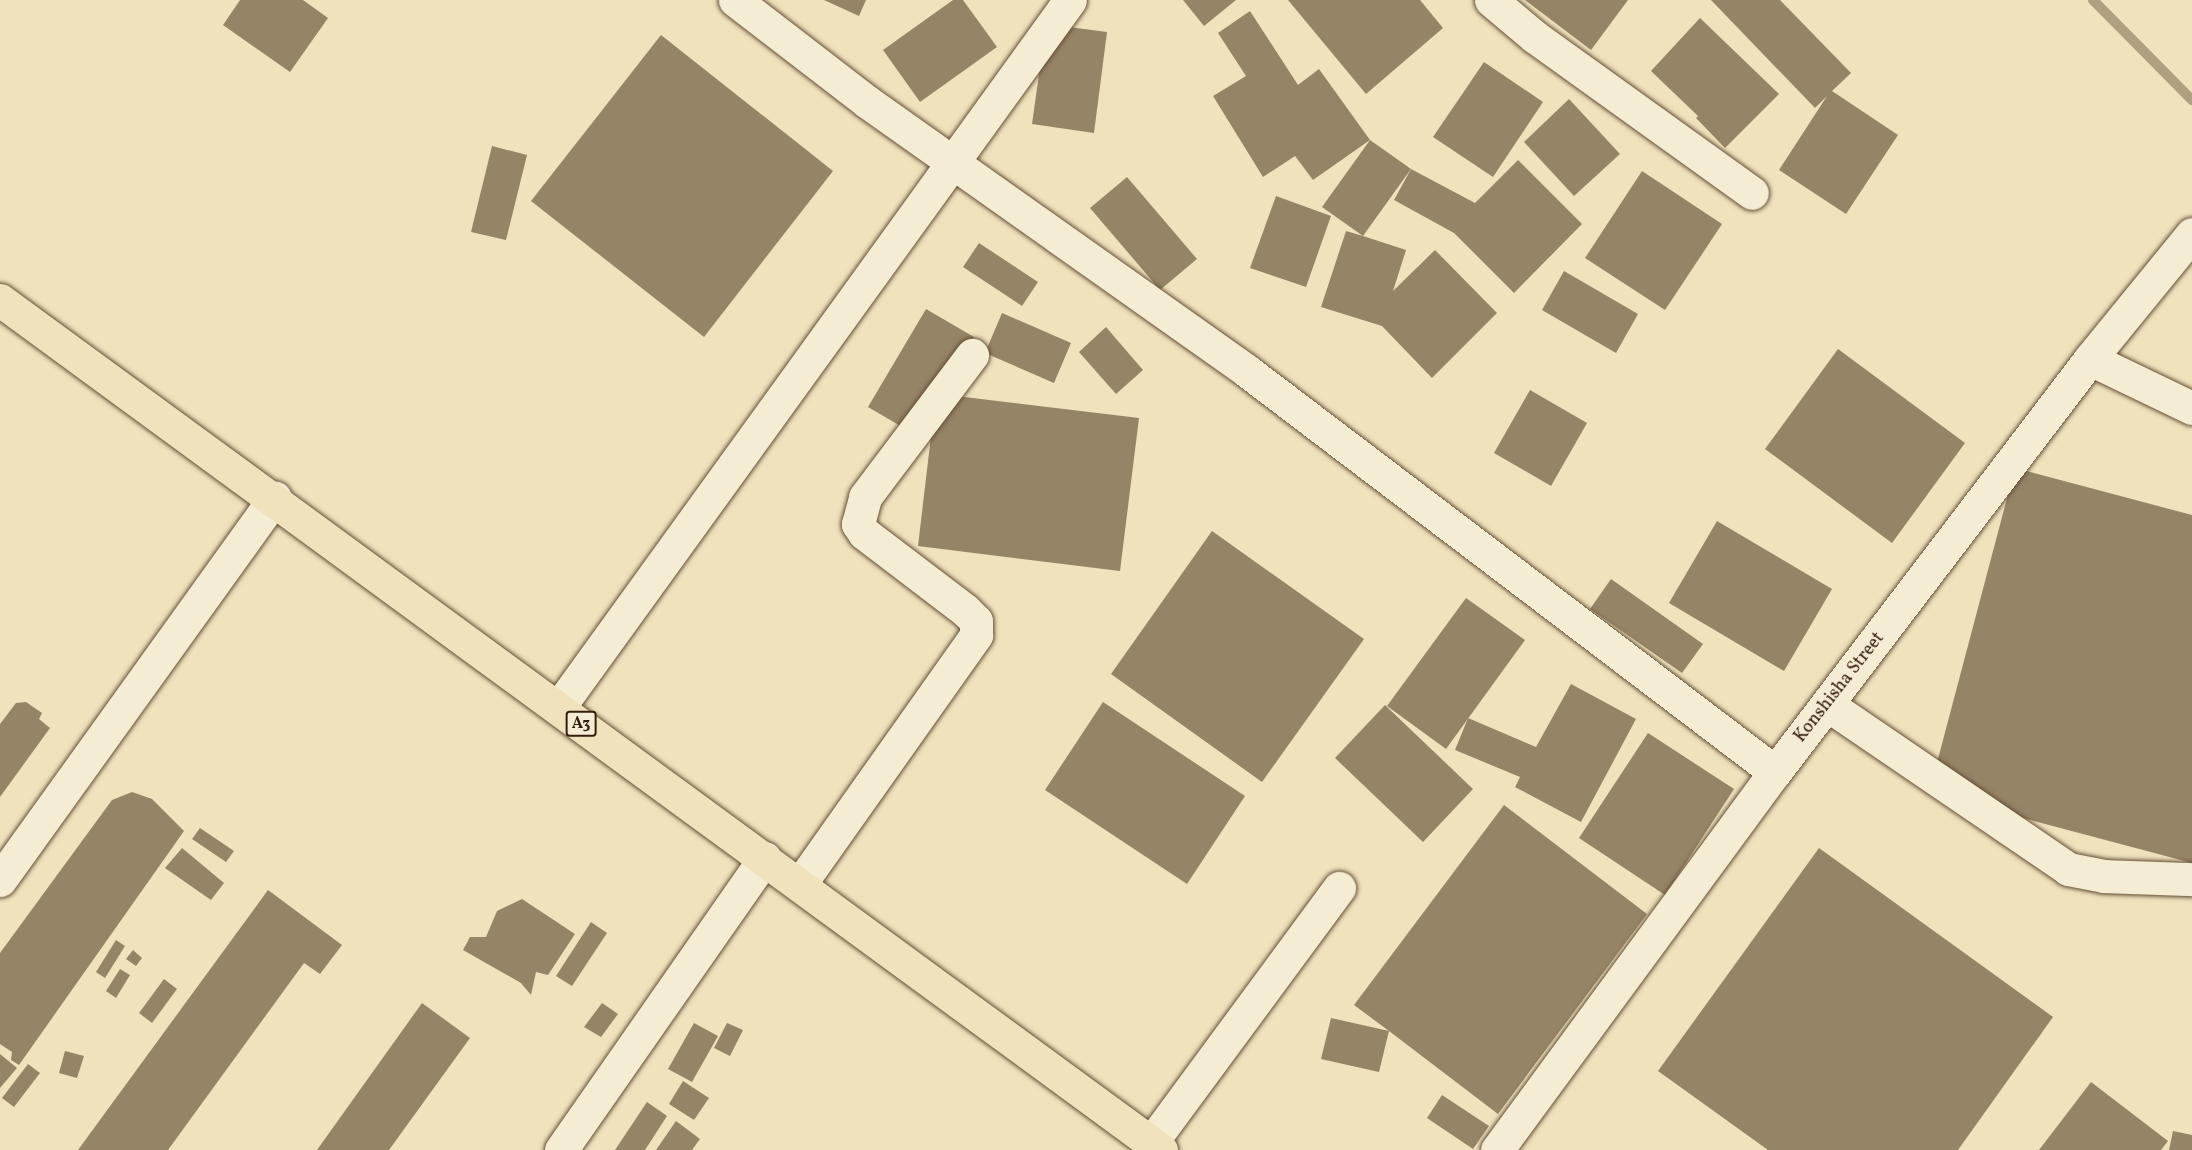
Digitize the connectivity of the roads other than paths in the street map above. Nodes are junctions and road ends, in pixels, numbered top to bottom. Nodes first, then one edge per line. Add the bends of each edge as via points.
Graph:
1 (735, 0) edge
2 (1070, 0) edge
3 (1491, 0) edge
4 (952, 162) junction
5 (1752, 193) dead end
6 (2192, 234) edge
7 (0, 300) edge
8 (972, 355) dead end
9 (2090, 359) junction
10 (2192, 408) edge
11 (275, 498) junction
12 (1828, 705) junction
13 (559, 707) junction
14 (1775, 772) junction
15 (765, 858) junction
16 (2192, 879) edge
17 (0, 880) edge
18 (800, 884) junction
19 (1339, 888) dead end
20 (1156, 1147) edge
21 (561, 1150) edge
22 (1497, 1150) edge

1 - 4 street
2 - 4 street
3 - 5 street via 1535,37
4 - 13 street
4 - 14 street via 1246,371
6 - 9 street, Konshisha Street
7 - 11 highway, A3
8 - 18 street via 865,497 858,524 864,533 965,610 976,621 976,635
9 - 10 street
9 - 12 street, Konshisha Street
11 - 13 highway, A3
11 - 17 street
12 - 14 street, Konshisha Street
12 - 16 street via 2068,869 2104,876
13 - 15 highway, A3
14 - 22 street, Konshisha Street
15 - 18 highway, A3
15 - 21 street
18 - 20 highway, A3
19 - 20 street

